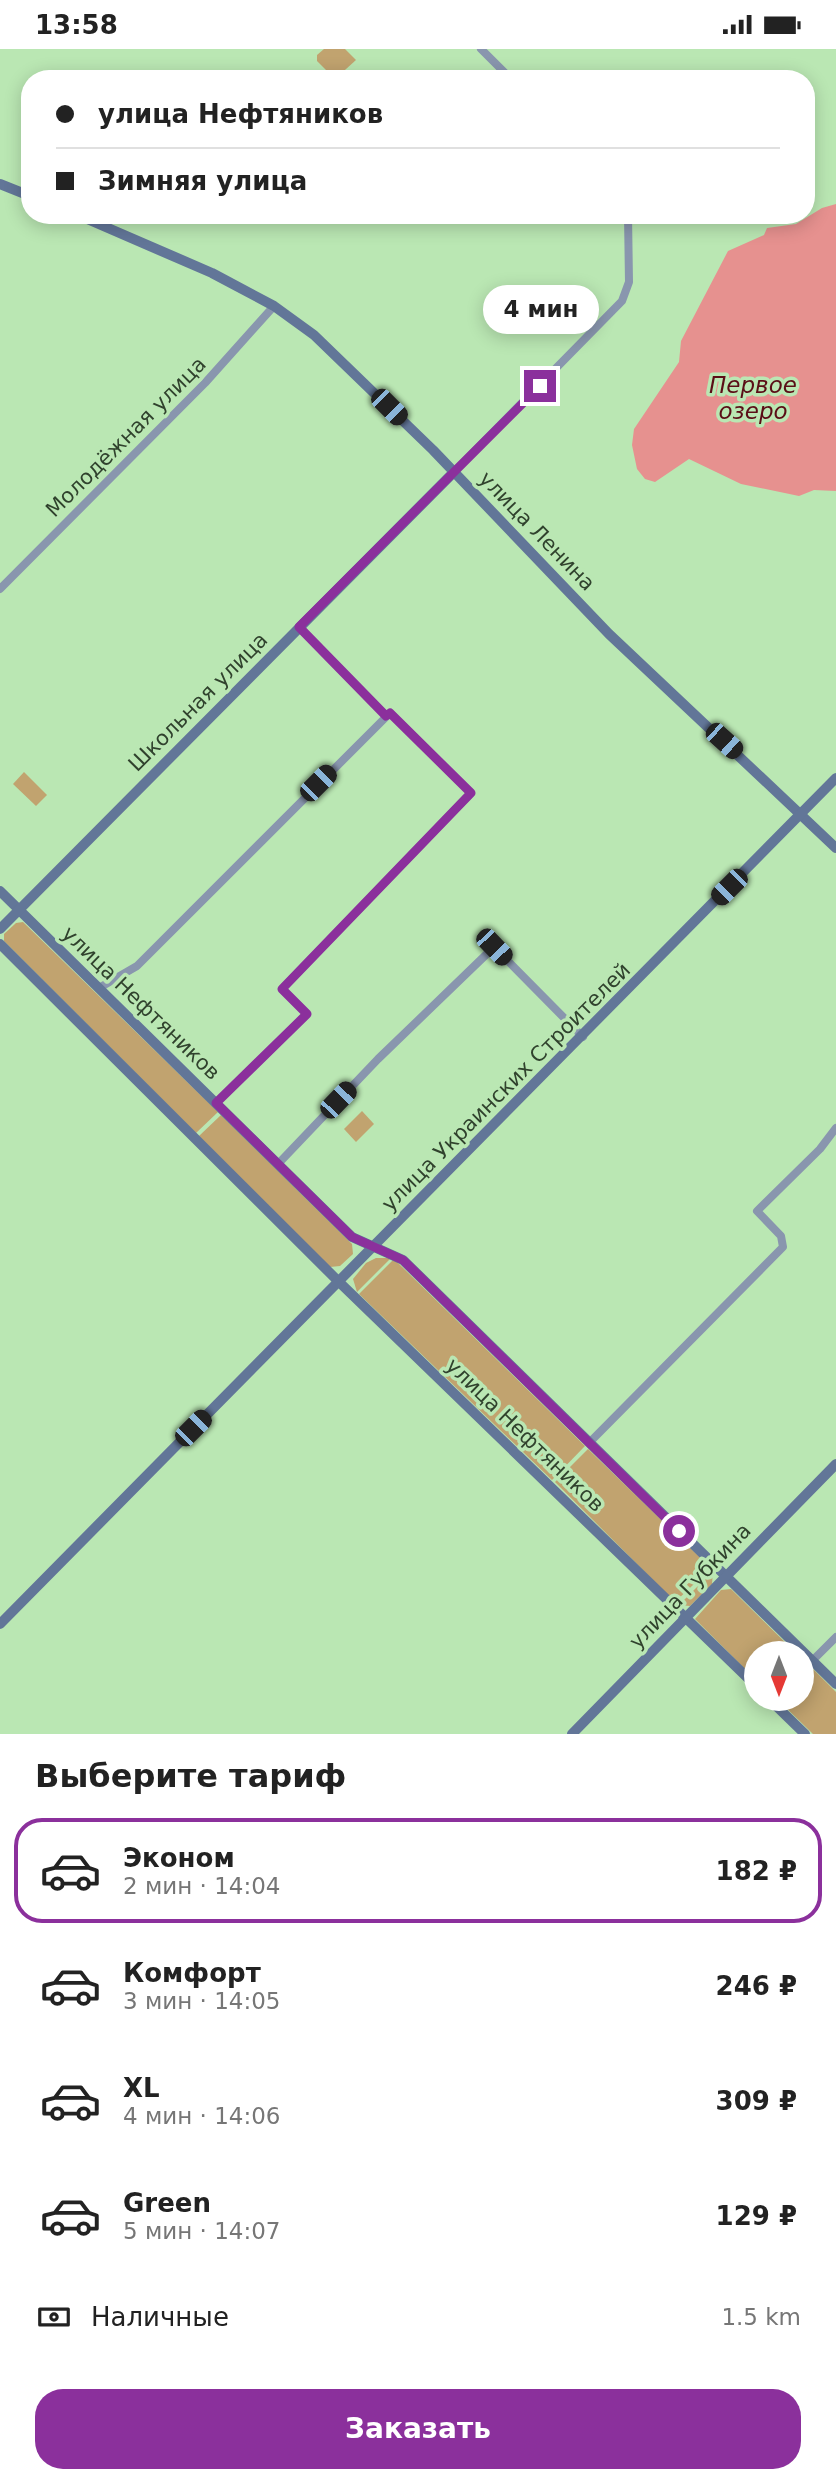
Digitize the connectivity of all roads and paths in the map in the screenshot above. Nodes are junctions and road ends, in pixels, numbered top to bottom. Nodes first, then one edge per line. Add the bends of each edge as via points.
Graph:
1 (481, 49) edge
2 (503, 70) edge
3 (0, 184) edge
4 (21, 192) edge
5 (100, 224) edge
6 (628, 224) edge
7 (274, 306) junction
8 (454, 473) junction
9 (0, 589) edge
10 (299, 627) junction
11 (388, 714) junction
12 (836, 778) edge
13 (801, 814) junction
14 (836, 848) edge
15 (0, 891) edge
16 (19, 910) junction
17 (0, 929) edge
18 (0, 944) edge
19 (99, 988) junction
20 (583, 1037) junction
21 (216, 1103) junction
22 (836, 1128) edge
23 (278, 1164) junction
24 (374, 1247) junction
25 (338, 1281) junction
26 (589, 1443) junction
27 (836, 1464) edge
28 (726, 1577) junction
29 (686, 1618) junction
30 (0, 1624) edge
31 (836, 1637) edge
32 (792, 1641) edge
33 (814, 1659) edge
34 (814, 1663) edge
35 (744, 1674) edge
36 (836, 1684) edge
37 (781, 1711) edge
38 (572, 1734) edge
39 (804, 1734) edge

1 - 2 street
3 - 4 main road
5 - 7 main road, улица Ленина
6 - 8 street via 630,271 622,301
7 - 8 main road, улица Ленина via 352,370
7 - 9 street, Молодёжная улица via 205,383
8 - 10 main road, Школьная улица
8 - 13 main road, улица Ленина via 610,634
10 - 11 street
10 - 16 main road, Школьная улица
11 - 19 street via 136,966
11 - 21 street via 471,793 282,989 307,1014
12 - 13 main road, улица Украинских Строителей
13 - 14 main road, улица Ленина
13 - 20 main road, улица Украинских Строителей
15 - 16 main road, улица Нефтяников
16 - 17 main road, Школьная улица
16 - 19 main road, улица Нефтяников
18 - 25 main road, улица Нефтяников
19 - 21 main road, улица Нефтяников
20 - 23 street via 494,947
20 - 24 main road, улица Украинских Строителей
21 - 23 main road, улица Нефтяников
22 - 26 street via 757,1211 782,1236 783,1247
23 - 24 main road, улица Нефтяников via 352,1237
24 - 25 main road, улица Украинских Строителей
24 - 26 main road, улица Нефтяников via 403,1260
25 - 29 main road, улица Нефтяников
25 - 30 main road, улица Украинских Строителей
26 - 28 main road, улица Нефтяников
27 - 28 main road, улица Губкина
28 - 29 main road, улица Губкина
28 - 32 main road, улица Нефтяников
29 - 35 main road, улица Нефтяников
29 - 38 main road, улица Губкина
31 - 33 street
34 - 36 main road, улица Нефтяников
37 - 39 main road

